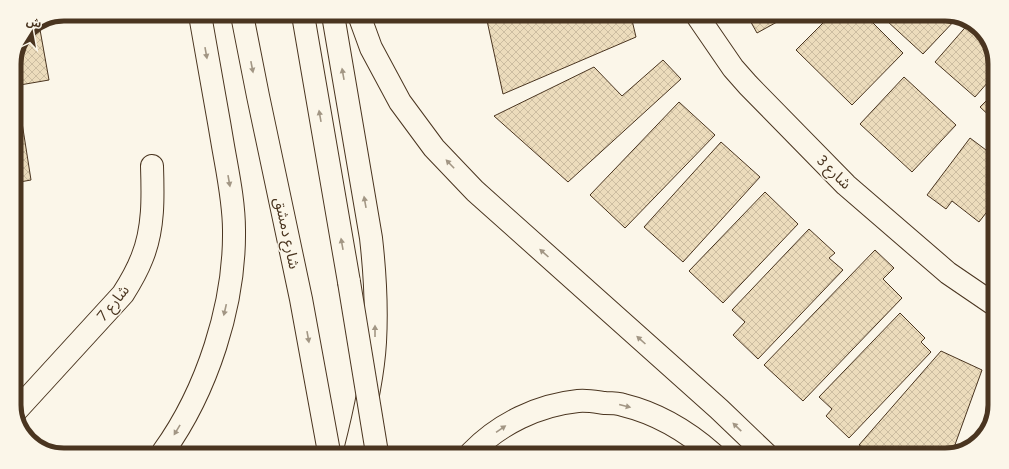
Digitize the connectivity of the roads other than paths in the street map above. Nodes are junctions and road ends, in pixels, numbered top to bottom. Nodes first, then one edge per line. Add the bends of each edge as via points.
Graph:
1 (201, 21) edge
2 (243, 21) edge
3 (304, 21) edge
4 (334, 21) edge
5 (360, 21) edge
6 (701, 21) edge
7 (152, 166) dead end
8 (988, 300) edge
9 (21, 405) edge
10 (165, 448) edge
11 (328, 448) edge
12 (356, 448) edge
13 (376, 448) edge
14 (477, 448) edge
15 (706, 448) edge
16 (760, 448) edge

1 -> 10 main road via 233,199 232,269 224,314 203,380
2 -> 11 main road, شارع دمشق via 301,298
13 -> 3 main road, bridge
12 -> 4 main road via 366,409 375,342 375,275
16 -> 5 main road via 476,191 434,148 400,102 371,48
6 - 8 main road, شارع 3 via 748,85 846,185 948,273
7 - 9 main road, شارع 7 via 148,242 134,276 123,294
14 -> 15 main road via 509,423 526,415 579,401 623,404 651,414

